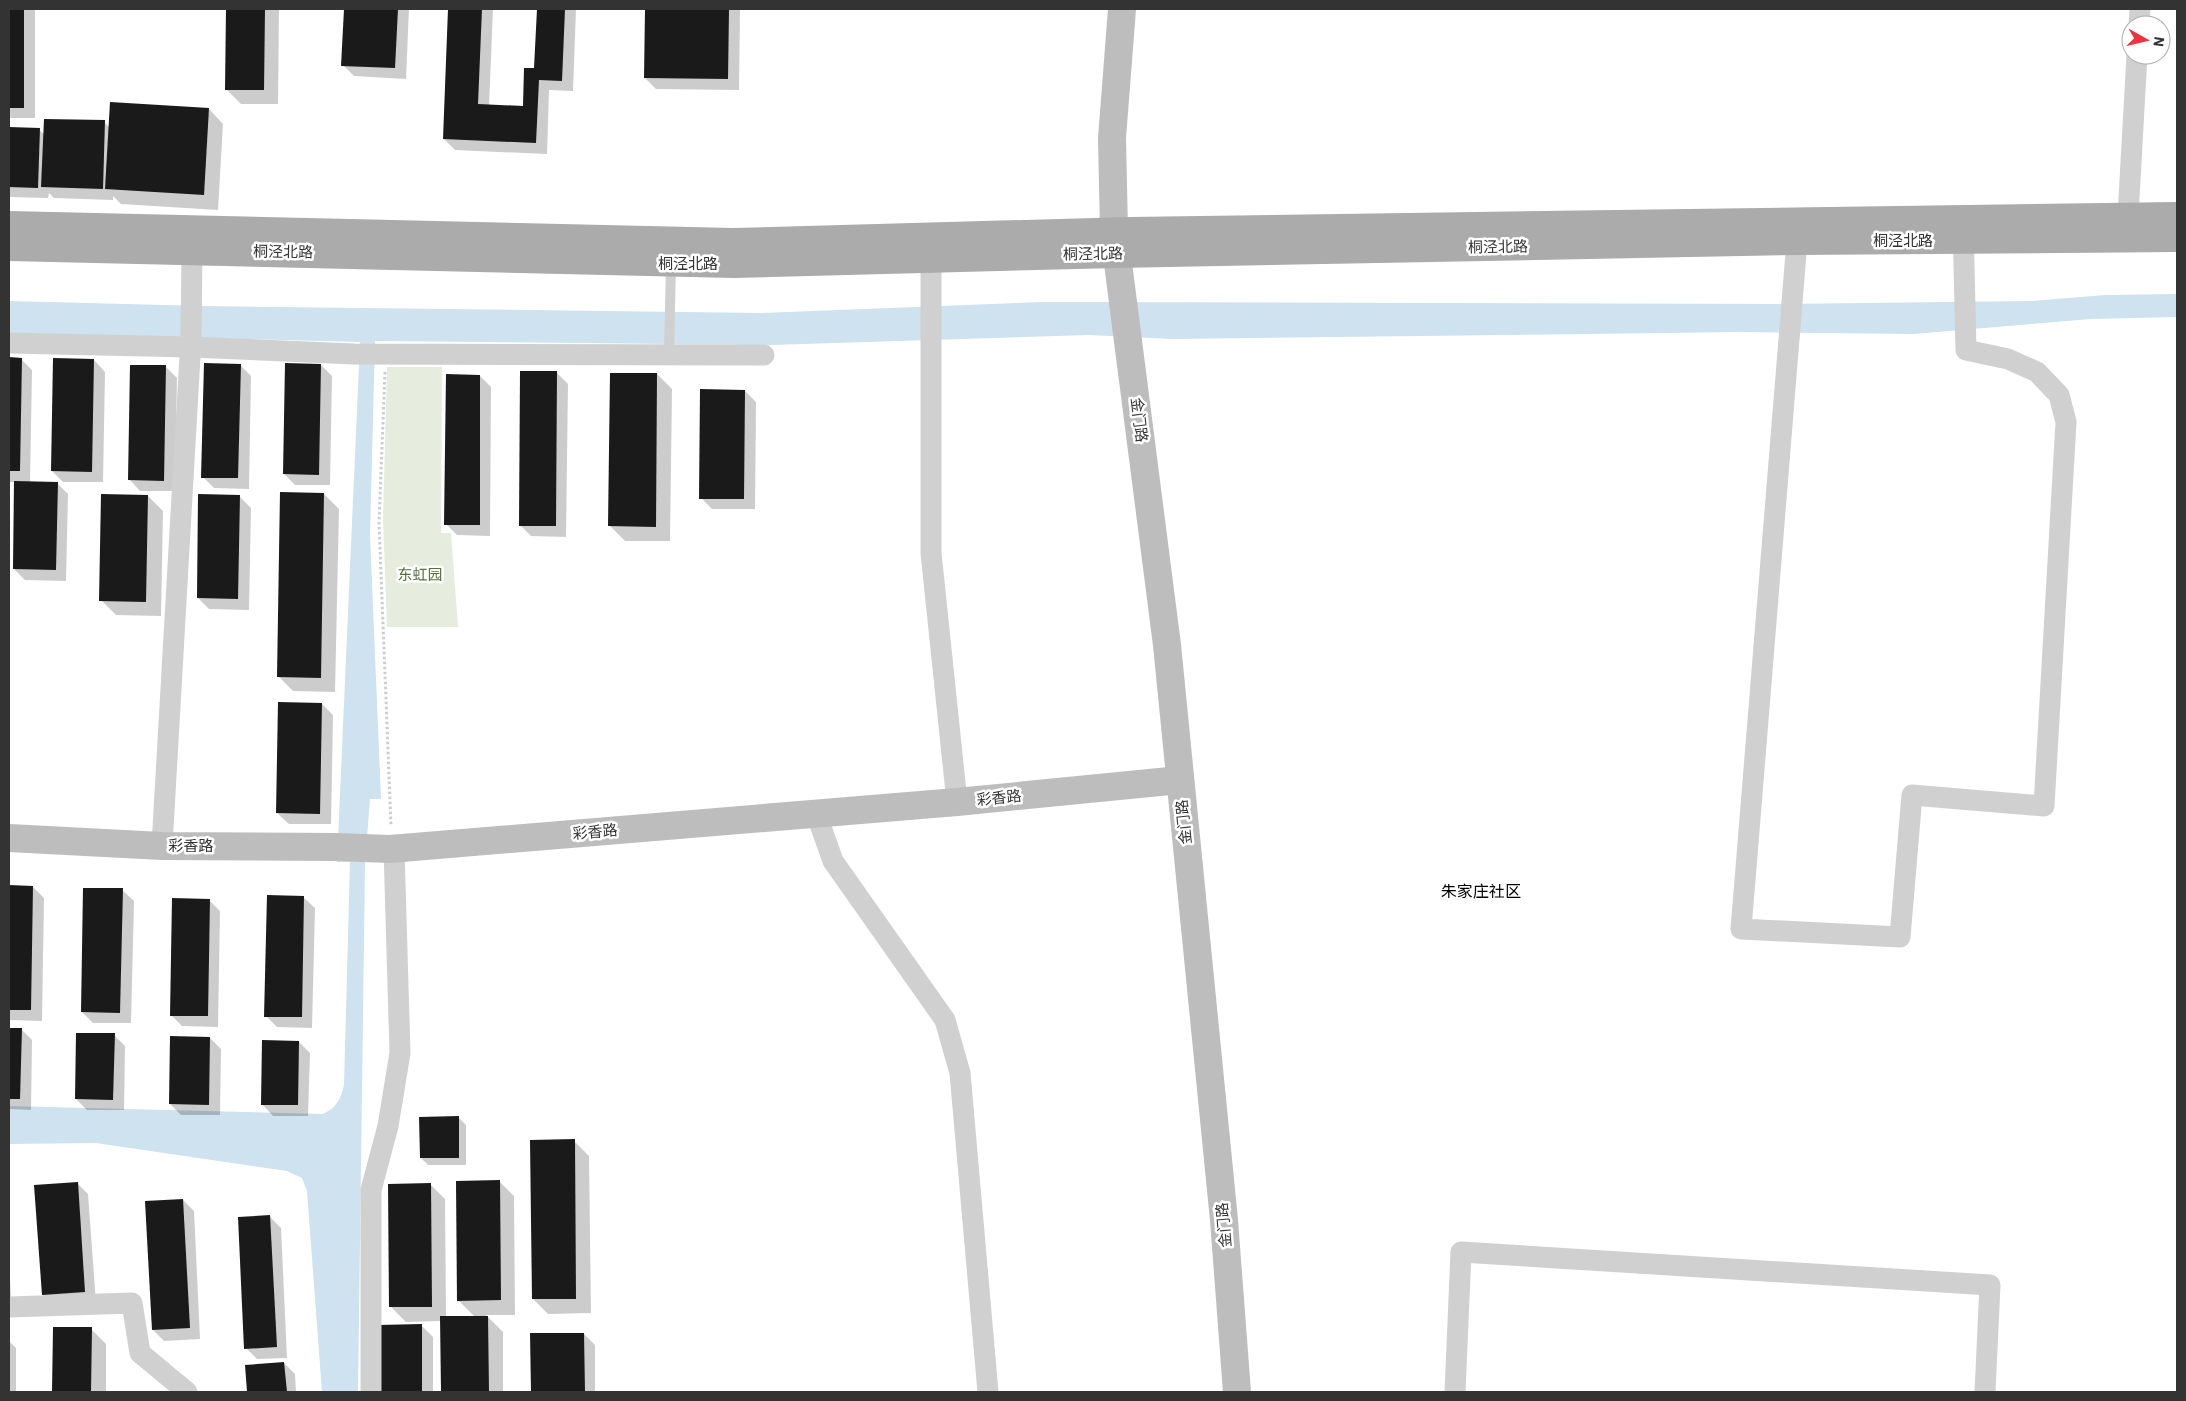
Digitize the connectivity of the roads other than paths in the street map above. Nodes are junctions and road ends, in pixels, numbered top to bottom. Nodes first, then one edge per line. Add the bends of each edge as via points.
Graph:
1 (1122, 9) edge
2 (1140, 9) edge
3 (2136, 65) edge
4 (2128, 216) junction
5 (2177, 216) edge
6 (9, 226) edge
7 (1963, 230) junction
8 (2177, 238) edge
9 (1120, 239) junction
10 (1797, 241) junction
11 (9, 247) edge
12 (192, 251) junction
13 (931, 259) junction
14 (671, 264) junction
15 (9, 343) edge
16 (190, 343) junction
17 (669, 351) junction
18 (764, 355) dead end
19 (1180, 780) junction
20 (957, 802) junction
21 (816, 813) junction
22 (9, 838) edge
23 (162, 846) junction
24 (392, 849) junction
25 (9, 1307) edge
26 (187, 1392) edge
27 (371, 1392) edge
28 (988, 1392) edge
29 (1236, 1392) edge
30 (1455, 1392) edge
31 (1985, 1392) edge

1 - 9 main road, 金门路 via 1112,138
2 - 9 main road, 金门路
3 - 4 street
4 - 5 main road, 桐泾北路
4 - 7 main road, 桐泾北路
6 - 9 main road, 桐泾北路 via 724,242
7 - 8 main road, 桐泾北路
7 - 9 main road, 桐泾北路
7 - 10 main road, 桐泾北路
7 - 10 street via 1966,350 2008,358 2037,372 2059,395 2066,422 2044,806 1912,795 1900,937 1741,929
9 - 10 main road, 桐泾北路
9 - 13 main road, 桐泾北路
9 - 19 main road, 金门路 via 1122,285 1163,606
11 - 12 main road, 桐泾北路
12 - 14 main road, 桐泾北路
12 - 16 street
13 - 14 main road, 桐泾北路
13 - 20 street via 931,553
14 - 17 lane
15 - 16 street
16 - 17 street via 354,354
16 - 23 street
17 - 18 street
19 - 20 main road, 彩香路
19 - 29 main road, 金门路 via 1224,1220
20 - 21 main road, 彩香路
21 - 24 main road, 彩香路
21 - 28 street via 833,860 944,1020 960,1073
22 - 23 main road, 彩香路
23 - 24 main road, 彩香路
24 - 27 street via 400,1053 388,1126 371,1190
25 - 26 street via 132,1303 140,1353
30 - 31 street via 1461,1252 1990,1285

